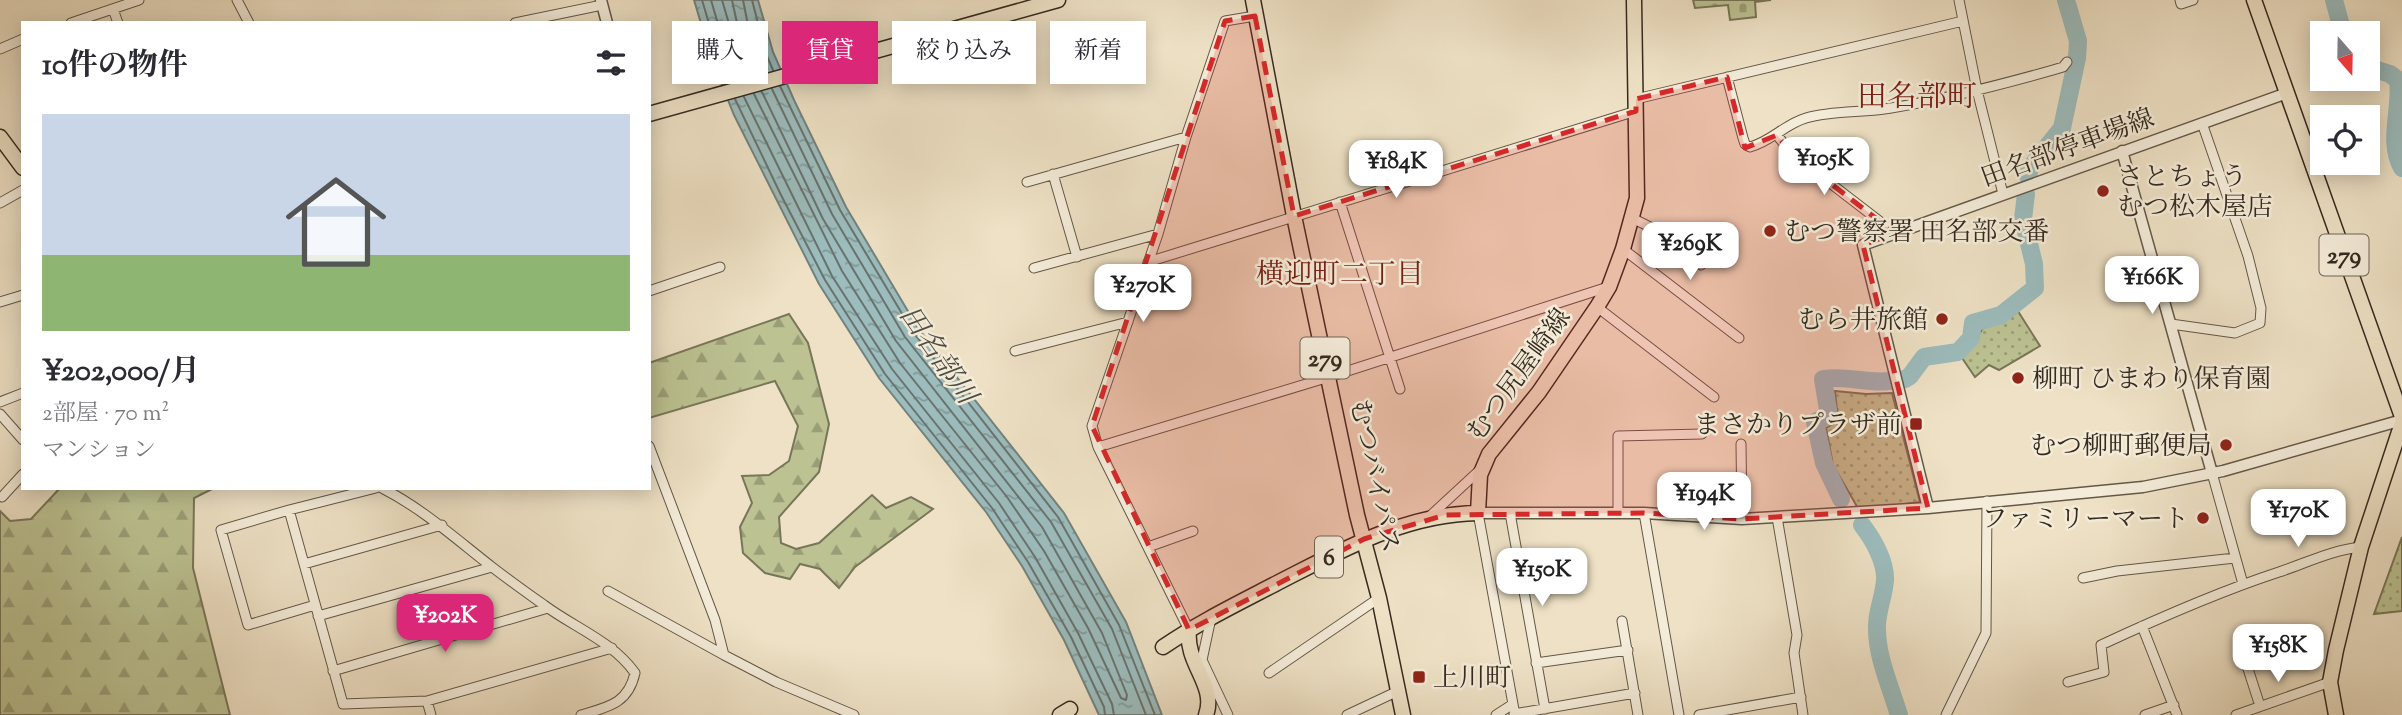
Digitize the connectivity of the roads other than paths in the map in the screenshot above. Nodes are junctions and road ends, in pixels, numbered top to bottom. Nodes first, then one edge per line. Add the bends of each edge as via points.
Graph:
1 (139, 0) edge
2 (237, 0) edge
3 (1058, 0) edge
4 (1253, 0) edge
5 (1634, 0) edge
6 (2180, 0) edge
7 (2193, 0) edge
8 (2254, 0) edge
9 (602, 2) edge
10 (1960, 2) edge
11 (113, 9) junction
12 (1255, 16) junction
13 (77, 21) edge
14 (117, 21) edge
15 (248, 21) edge
16 (523, 21) edge
17 (607, 21) edge
18 (1964, 21) junction
19 (21, 40) edge
20 (0, 49) edge
21 (2067, 62) dead end
22 (1727, 78) junction
23 (1977, 90) junction
24 (2287, 93) junction
25 (1636, 105) junction
26 (651, 113) edge
27 (2202, 123) junction
28 (1777, 135) junction
29 (0, 137) edge
30 (1186, 137) junction
31 (2122, 151) junction
32 (21, 165) edge
33 (1053, 174) junction
34 (1027, 182) dead end
35 (21, 191) edge
36 (2003, 194) junction
37 (1340, 202) junction
38 (0, 203) edge
39 (1294, 216) junction
40 (1632, 218) junction
41 (1895, 233) junction
42 (1158, 234) junction
43 (1623, 249) junction
44 (1077, 257) junction
45 (1148, 262) junction
46 (1701, 265) dead end
47 (720, 267) dead end
48 (1034, 268) dead end
49 (1609, 286) junction
50 (651, 290) edge
51 (21, 296) edge
52 (0, 302) edge
53 (1597, 307) junction
54 (1128, 322) junction
55 (2171, 324) junction
56 (1739, 338) dead end
57 (1015, 351) dead end
58 (1389, 357) junction
59 (1329, 377) junction
60 (1400, 389) dead end
61 (21, 394) edge
62 (1714, 397) dead end
63 (0, 402) edge
64 (0, 414) edge
65 (2402, 420) edge
66 (1702, 434) dead end
67 (21, 438) edge
68 (1741, 444) dead end
69 (1098, 447) junction
70 (651, 451) edge
71 (1483, 467) junction
72 (2212, 473) junction
73 (21, 476) edge
74 (368, 490) edge
75 (385, 490) edge
76 (2, 497) edge
77 (1987, 501) junction
78 (1928, 508) junction
79 (289, 510) junction
80 (1478, 513) junction
81 (1510, 513) junction
82 (1618, 513) junction
83 (1644, 513) junction
84 (1429, 517) junction
85 (1777, 517) junction
86 (1742, 519) junction
87 (442, 525) junction
88 (1193, 531) dead end
89 (1364, 539) junction
90 (1148, 547) junction
91 (2361, 547) junction
92 (2235, 558) junction
93 (304, 564) junction
94 (492, 568) junction
95 (2083, 578) dead end
96 (2242, 584) junction
97 (608, 590) dead end
98 (1379, 598) junction
99 (315, 605) junction
100 (548, 608) junction
101 (318, 616) junction
102 (1211, 618) junction
103 (1622, 621) dead end
104 (2142, 626) junction
105 (1189, 630) junction
106 (2271, 634) dead end
107 (1163, 647) dead end
108 (612, 648) junction
109 (1628, 650) junction
110 (724, 655) junction
111 (1536, 663) junction
112 (333, 671) junction
113 (1269, 673) dead end
114 (2068, 682) dead end
115 (2330, 682) junction
116 (1398, 691) junction
117 (1635, 693) junction
118 (1801, 697) junction
119 (427, 701) junction
120 (2174, 705) junction
121 (2260, 706) junction
122 (1545, 709) junction
123 (1514, 711) edge
124 (431, 715) edge
125 (581, 715) edge
126 (854, 715) edge
127 (1206, 715) edge
128 (1228, 715) edge
129 (1347, 715) edge
130 (1403, 715) edge
131 (1496, 715) edge
132 (1638, 715) edge
133 (1679, 715) edge
134 (1699, 715) edge
135 (1803, 715) edge
136 (1946, 715) edge
137 (2145, 715) edge
138 (2178, 715) edge
139 (2236, 715) edge
140 (2336, 715) edge

1 - 11 street
2 - 15 street
3 - 26 main road
4 - 12 main road, むつバイパス / 279
5 - 25 main road, むつ尻屋崎線
6 - 7 street via 2181,4
8 - 24 main road, 279
9 - 16 street
9 - 17 street
10 - 18 street
11 - 13 street
11 - 14 street
12 - 30 street via 1225,21
12 - 39 main road, むつバイパス / 279
18 - 22 street
18 - 23 street
19 - 20 street
21 - 23 street via 2053,71
22 - 25 street
22 - 28 street via 1745,145 1763,144
23 - 28 street via 1889,109 1817,116 1789,125
23 - 36 street
24 - 27 street, 田名部停車場線
24 - 65 main road, 279
25 - 37 street
25 - 40 main road, むつ尻屋崎線 via 1637,198
27 - 31 street, 田名部停車場線
27 - 55 street via 2248,256 2261,308 2260,323 2235,333
28 - 41 street via 1791,153
29 - 32 main road
30 - 33 street
30 - 42 street
31 - 36 street, 田名部停車場線
31 - 55 street
33 - 34 street
33 - 44 street
35 - 38 street
36 - 41 street, 田名部停車場線
37 - 39 street
37 - 58 street
39 - 45 street
39 - 59 main road, むつバイパス / 279
40 - 43 main road, むつ尻屋崎線
40 - 46 street via 1664,234
41 - 78 street, 田名部停車場線 via 1863,245
42 - 44 street
42 - 45 street
43 - 49 main road, むつ尻屋崎線
43 - 56 street
44 - 48 street
45 - 54 street
47 - 50 street
49 - 53 main road, むつ尻屋崎線
49 - 58 street
51 - 52 street
53 - 62 street
53 - 71 main road, むつ尻屋崎線
54 - 57 street
54 - 69 street via 1093,426
55 - 72 street
58 - 59 street
58 - 60 street
59 - 69 street
59 - 89 main road, むつバイパス / 279
61 - 63 street
64 - 67 street
65 - 72 street
65 - 91 main road
66 - 82 street via 1618,436
68 - 86 street
69 - 90 street
70 - 110 street
71 - 80 main road, むつ尻屋崎線
71 - 84 street
72 - 77 street via 2143,487
72 - 92 street
73 - 76 street
74 - 79 street
75 - 87 street
77 - 78 street
77 - 136 street via 1986,634
78 - 85 street
79 - 93 street
79 - 99 street via 221,530 248,625
80 - 81 street
80 - 84 main road, 6
80 - 123 street
81 - 82 street
81 - 111 street
82 - 83 street
83 - 86 street
83 - 133 street
84 - 89 main road, 6
85 - 86 street
85 - 118 street via 1797,635 1794,653
87 - 93 street
87 - 94 street
88 - 90 street
89 - 98 main road, むつバイパス / 279
89 - 102 main road, 6
90 - 105 street
91 - 96 street via 2342,549
91 - 115 main road
92 - 95 street
92 - 96 street
93 - 99 street
94 - 100 street
94 - 101 street
96 - 104 street
97 - 110 street
98 - 113 street
98 - 116 main road, むつバイパス / 279
99 - 101 street
100 - 108 street
100 - 112 street
101 - 112 street
102 - 105 main road, 6
102 - 128 street via 1202,660
103 - 109 street
104 - 114 street via 2101,645 2104,672
104 - 120 street
105 - 107 main road, 6
105 - 127 main road via 1188,650 1210,702
106 - 121 street via 2240,644
108 - 119 street
108 - 125 street via 635,673 633,680 623,699
109 - 111 street
109 - 117 street
110 - 126 street
111 - 122 street
112 - 119 street via 343,704
115 - 121 street
115 - 140 main road
116 - 129 street
116 - 130 main road, むつバイパス / 279
117 - 122 street
117 - 132 street
118 - 134 street
118 - 135 street
119 - 124 street
120 - 137 street
120 - 138 street
121 - 139 street
122 - 123 street
123 - 131 street

